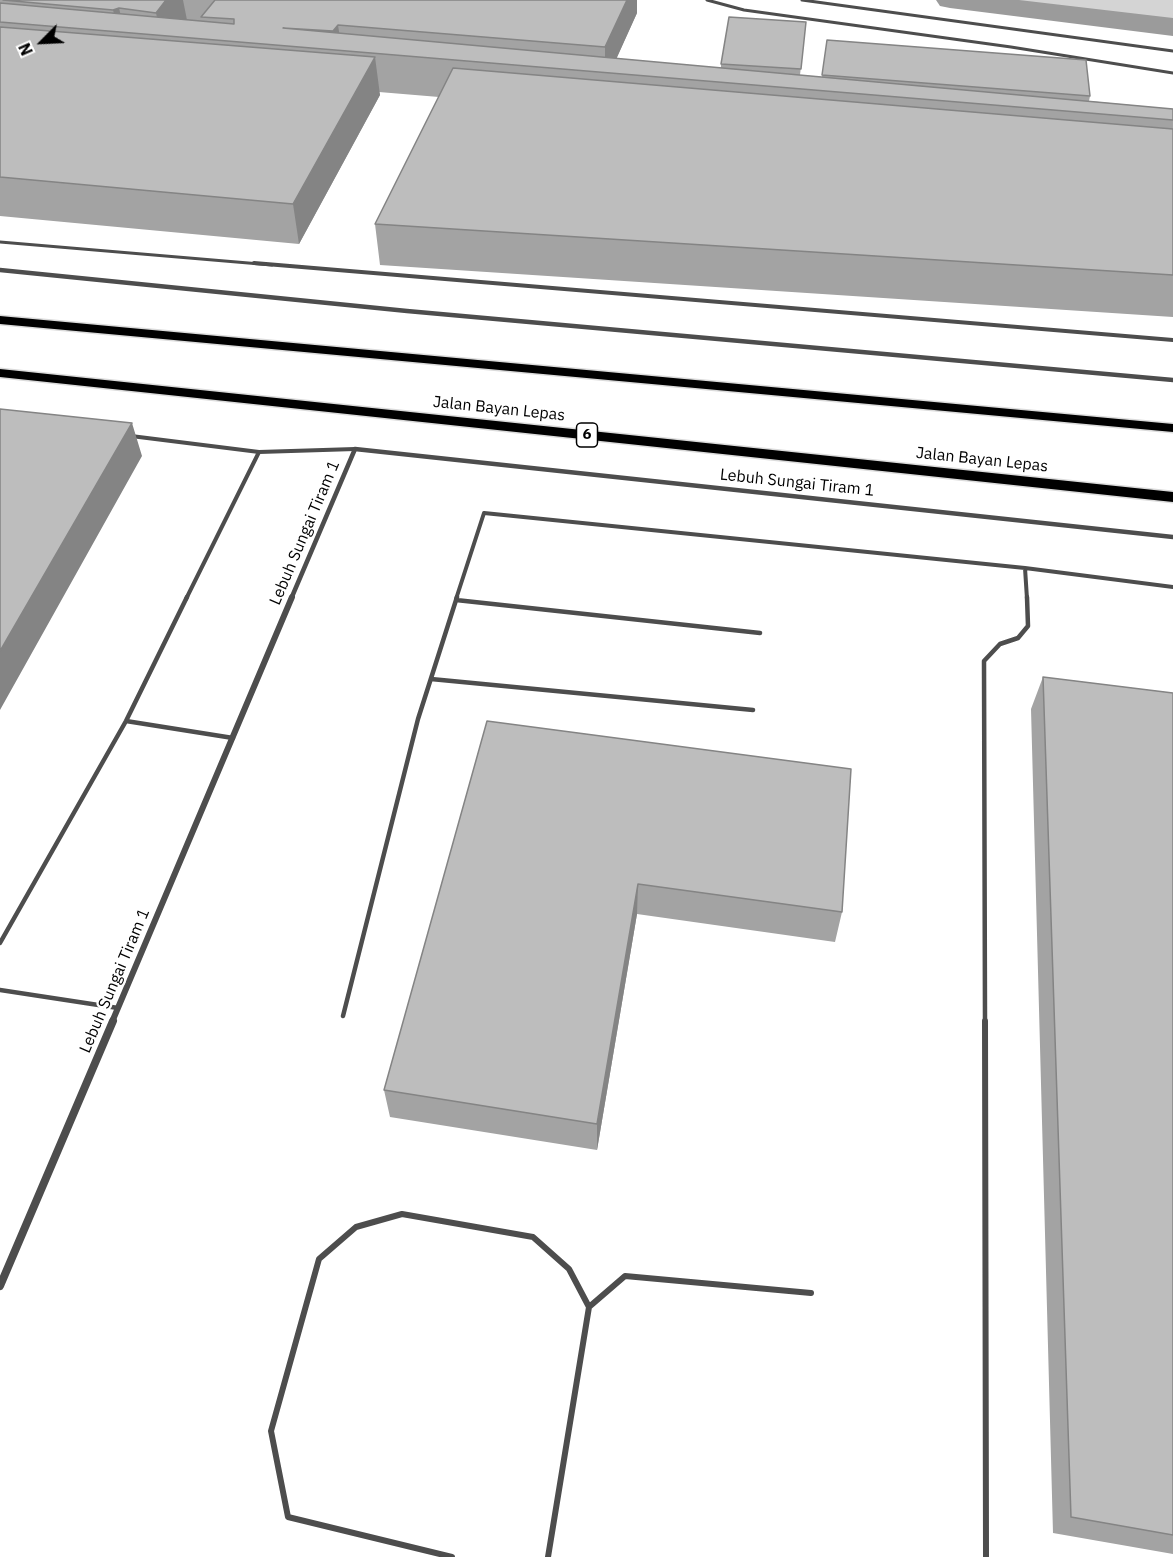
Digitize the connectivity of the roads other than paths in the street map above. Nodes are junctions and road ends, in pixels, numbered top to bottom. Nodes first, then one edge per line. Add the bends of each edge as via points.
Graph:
1 (707, 0) edge
2 (802, 0) edge
3 (1173, 51) edge
4 (1173, 73) edge
5 (1, 243) edge
6 (0, 270) edge
7 (0, 320) edge
8 (1173, 340) edge
9 (0, 373) edge
10 (1173, 380) edge
11 (1173, 428) edge
12 (129, 435) edge
13 (355, 449) junction
14 (259, 452) junction
15 (1173, 497) edge
16 (1173, 537) edge
17 (1025, 568) junction
18 (1173, 587) edge
19 (456, 600) junction
20 (760, 633) dead end
21 (431, 679) junction
22 (753, 710) dead end
23 (126, 721) junction
24 (233, 738) junction
25 (0, 943) edge
26 (0, 990) edge
27 (118, 1008) junction
28 (343, 1016) dead end
29 (0, 1286) edge
30 (811, 1293) dead end
31 (589, 1307) junction
32 (452, 1557) edge
33 (548, 1557) edge
34 (986, 1557) edge

1 - 4 lane via 744,10
2 - 3 lane
5 - 8 lane
6 - 10 street
7 - 11 highway
9 - 15 highway, Jalan Bayan Lepas / 6
12 - 14 lane
13 - 14 lane
13 - 16 street, Lebuh Sungai Tiram 1
13 - 24 street, Lebuh Sungai Tiram 1
14 - 23 lane
17 - 18 lane
17 - 19 lane via 484,513
17 - 34 lane via 1029,626 1018,638 1000,644 984,661
19 - 20 lane
19 - 21 lane
21 - 22 lane
21 - 28 lane
23 - 24 lane
23 - 25 lane
24 - 27 street, Lebuh Sungai Tiram 1
26 - 27 lane
27 - 29 street, Lebuh Sungai Tiram 1
30 - 31 lane via 625,1276
31 - 32 lane via 569,1269 533,1237 402,1214 356,1227 319,1260 271,1431 288,1517
31 - 33 lane

